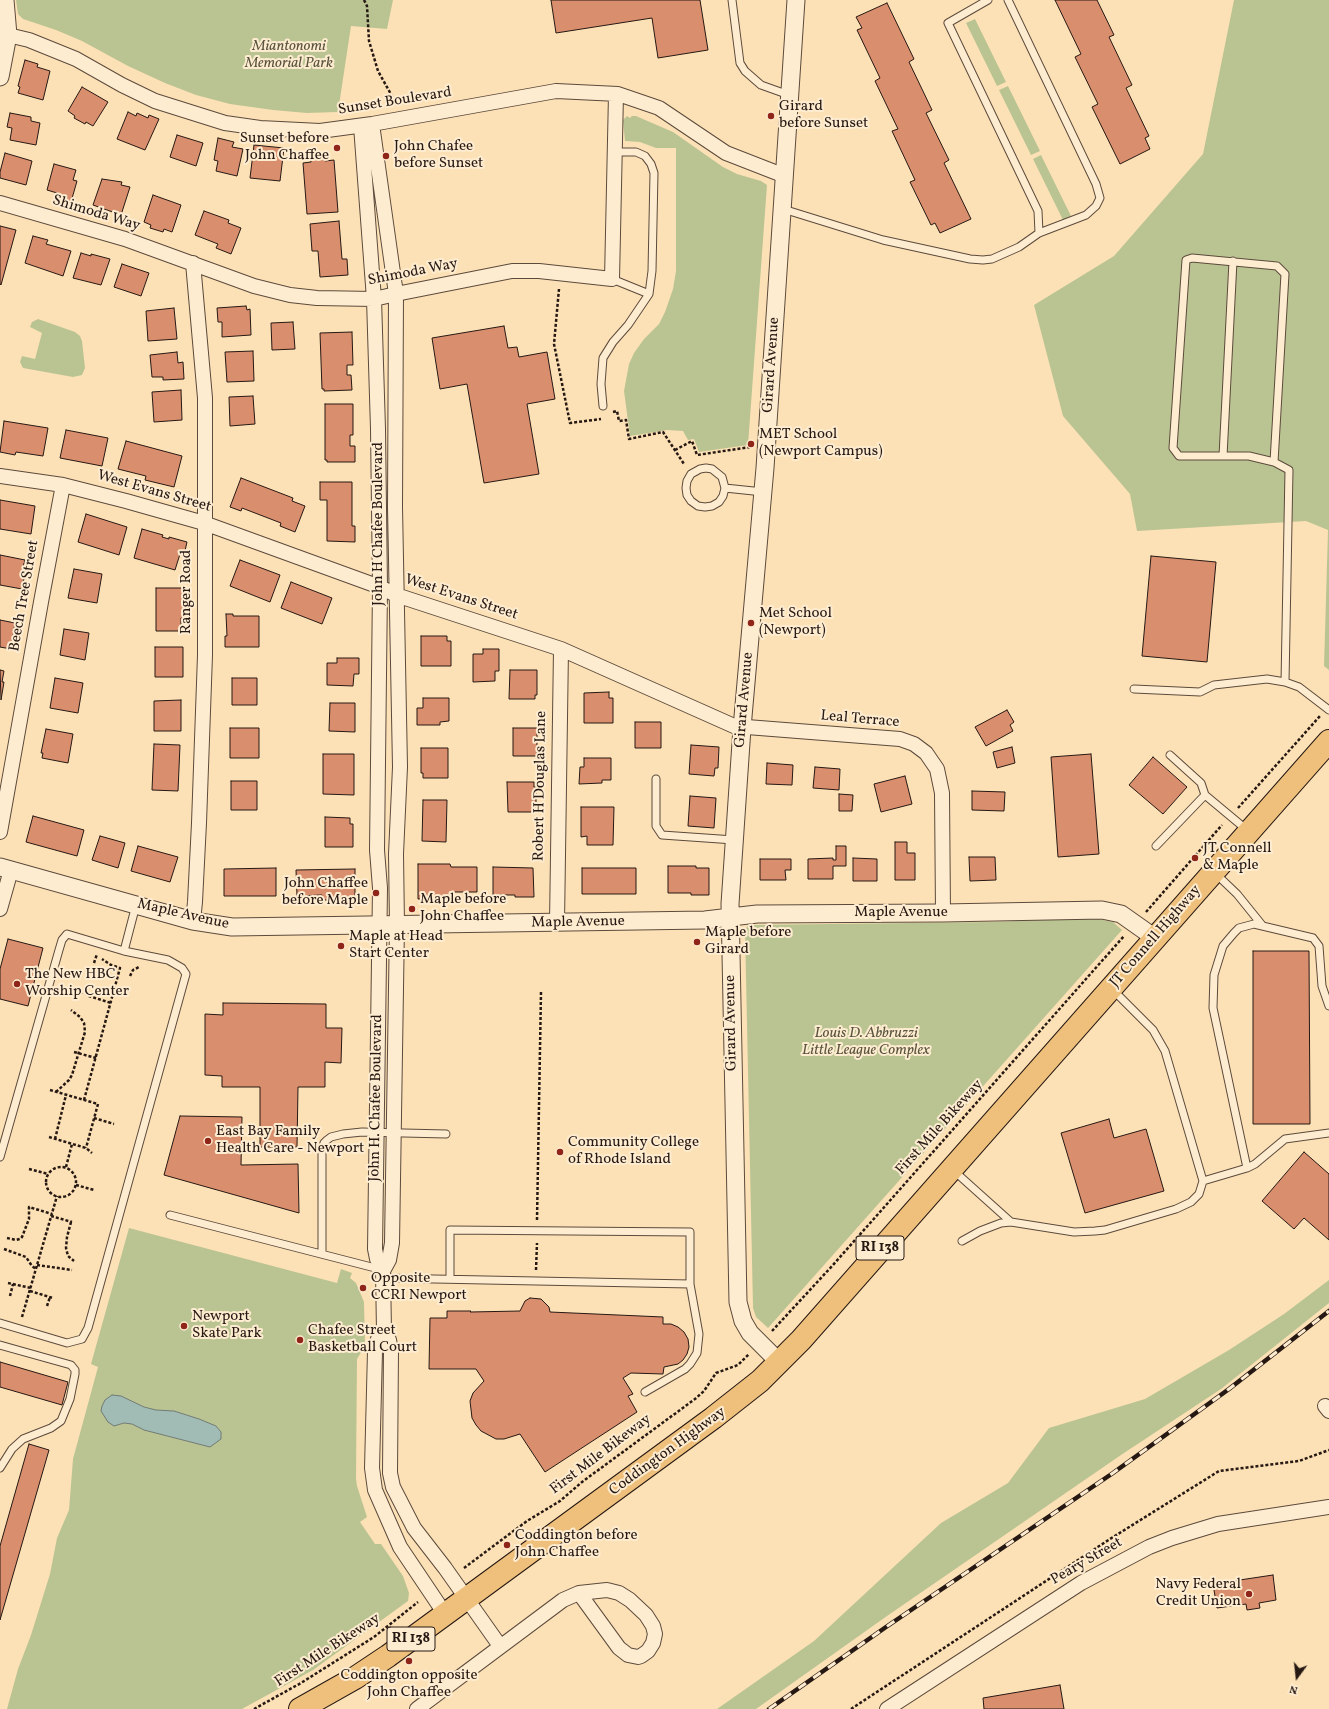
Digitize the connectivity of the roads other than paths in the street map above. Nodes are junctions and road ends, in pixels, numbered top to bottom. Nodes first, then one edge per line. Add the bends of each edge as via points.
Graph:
1 (5, 0) edge
2 (732, 0) edge
3 (796, 0) edge
4 (988, 0) edge
5 (1008, 0) edge
6 (8, 35) junction
7 (0, 77) edge
8 (616, 94) junction
9 (790, 96) junction
10 (367, 125) junction
11 (615, 152) junction
12 (785, 176) junction
13 (0, 203) edge
14 (783, 210) junction
15 (1038, 233) junction
16 (1233, 261) junction
17 (193, 263) junction
18 (612, 279) junction
19 (396, 294) junction
20 (649, 294) junction
21 (374, 299) junction
22 (604, 409) road end
23 (1223, 456) junction
24 (1274, 462) junction
25 (0, 476) edge
26 (63, 485) junction
27 (725, 488) junction
28 (763, 492) junction
29 (204, 523) junction
30 (380, 587) junction
31 (396, 596) junction
32 (561, 649) junction
33 (1285, 682) junction
34 (1134, 689) dead end
35 (1329, 710) edge
36 (742, 728) junction
37 (1329, 741) edge
38 (1170, 755) dead end
39 (656, 779) dead end
40 (1205, 795) junction
41 (0, 832) edge
42 (1249, 832) junction
43 (734, 840) junction
44 (1156, 846) dead end
45 (5, 868) edge
46 (1214, 871) junction
47 (136, 905) junction
48 (0, 909) edge
49 (943, 914) junction
50 (730, 917) junction
51 (193, 920) junction
52 (557, 923) junction
53 (380, 925) junction
54 (397, 925) junction
55 (1262, 925) junction
56 (1155, 938) junction
57 (124, 951) junction
58 (1111, 988) junction
59 (1329, 1006) edge
60 (377, 1133) junction
61 (394, 1133) junction
62 (982, 1133) joint
63 (1329, 1133) edge
64 (446, 1134) dead end
65 (0, 1157) edge
66 (951, 1168) junction
67 (1247, 1168) junction
68 (1203, 1181) junction
69 (170, 1215) dead end
70 (1011, 1222) junction
71 (962, 1241) dead end
72 (322, 1254) junction
73 (383, 1274) junction
74 (450, 1279) junction
75 (690, 1284) junction
76 (0, 1323) edge
77 (384, 1332) junction
78 (0, 1345) edge
79 (779, 1362) junction
80 (645, 1392) dead end
81 (0, 1468) edge
82 (1329, 1507) edge
83 (579, 1593) junction
84 (466, 1600) junction
85 (445, 1614) junction
86 (500, 1646) junction
87 (300, 1709) edge
88 (418, 1709) edge
89 (887, 1709) edge

1 - 6 street
2 - 9 lane via 740,63 745,71 762,85
3 - 9 street, Girard Avenue
4 - 15 lane via 948,23 1038,211
5 - 15 lane via 1096,184 1100,198 1086,215
6 - 7 street
6 - 10 street, Sunset Boulevard via 29,40 76,59 155,101 225,123 260,128 320,131
8 - 10 street, Sunset Boulevard via 556,92
8 - 11 street
8 - 12 street, Sunset Boulevard via 659,108 726,153
9 - 12 street, Girard Avenue
10 - 19 street, John H Chafee Boulevard
10 - 21 street, John H Chafee Boulevard
11 - 18 street
11 - 20 lane via 636,152 646,156 653,168 652,271
12 - 14 street, Girard Avenue
13 - 17 street, Shimoda Way via 125,239
14 - 15 lane via 883,240 970,259 992,259 1019,247
14 - 28 street, Girard Avenue
16 - 23 lane
16 - 23 lane via 1192,258 1186,260 1173,448 1179,456
16 - 24 lane via 1277,266 1285,274
17 - 21 street, Shimoda Way via 254,286 290,295
17 - 29 street, Ranger Road via 205,398
18 - 19 street, Shimoda Way via 512,271
18 - 20 lane
19 - 21 street, Shimoda Way
19 - 31 street, John H Chafee Boulevard
20 - 22 lane via 603,358 601,384
21 - 30 street, John H Chafee Boulevard
23 - 24 lane via 1249,456
24 - 33 lane via 1289,470
25 - 26 street, West Evans Street
26 - 29 street, West Evans Street
26 - 41 street, Beech Tree Street
27 - 27 lane via 722,477 712,470 700,469 691,474 686,488 691,502 705,507 719,502
27 - 28 lane
28 - 36 street, Girard Avenue
29 - 30 street, West Evans Street
29 - 51 street, Ranger Road via 200,823
30 - 31 street, West Evans Street
30 - 53 street, John H Chafee Boulevard via 377,850
31 - 32 street, West Evans Street
31 - 54 street, John H Chafee Boulevard via 400,767 396,854
32 - 36 street, West Evans Street via 727,724
32 - 52 street, Robert H Douglas Lane
33 - 34 lane via 1267,679 1214,685 1200,692
33 - 35 lane via 1299,687
36 - 43 street, Girard Avenue
36 - 49 street, Leal Terrace via 900,739 914,744 926,753 937,769 942,793
37 - 42 highway, JT Connell Highway / RI 138
38 - 40 lane via 1201,783
39 - 43 lane via 656,826 662,835
40 - 42 lane
40 - 44 lane
42 - 46 highway, JT Connell Highway / RI 138
43 - 50 street, Girard Avenue
45 - 47 street, Maple Avenue
45 - 48 street
46 - 55 lane
46 - 56 highway, JT Connell Highway / RI 138
47 - 51 street, Maple Avenue
47 - 57 lane
49 - 50 street, Maple Avenue via 758,914
49 - 56 street, Maple Avenue via 1107,911 1125,916
50 - 52 street, Maple Avenue via 706,920
50 - 79 street, Girard Avenue via 738,1302 743,1321 750,1332
51 - 53 street, Maple Avenue via 219,926 246,928
52 - 54 street, Maple Avenue
53 - 54 street, Maple Avenue
53 - 60 street, John H. Chafee Boulevard
54 - 61 street, John H. Chafee Boulevard
55 - 59 lane via 1308,936 1317,942 1322,986
55 - 67 lane via 1246,925 1228,939 1219,956 1213,990 1214,1019
56 - 58 highway, JT Connell Highway / RI 138
57 - 65 lane via 67,934 62,940
57 - 76 lane via 168,960 182,968 186,974 88,1328 82,1339 67,1343
58 - 62 highway, JT Connell Highway / RI 138
58 - 68 lane via 1147,1023 1162,1044 1168,1057
60 - 61 lane
60 - 72 lane via 343,1134 331,1137 324,1143
60 - 73 street, John H. Chafee Boulevard via 375,1249
61 - 64 lane
61 - 73 street, John H. Chafee Boulevard via 392,1243
62 - 66 highway, Coddington Highway / RI 138
63 - 67 lane via 1285,1139
66 - 70 lane
66 - 79 highway, Coddington Highway / RI 138
67 - 68 lane
68 - 70 lane via 1199,1194 1186,1205 1105,1230 1074,1232
69 - 72 lane
70 - 71 lane via 985,1228
72 - 73 lane
73 - 74 lane
73 - 77 street, John H. Chafee Boulevard
74 - 75 lane
74 - 75 lane via 450,1230 690,1232
75 - 80 lane via 699,1334 697,1353 684,1369
77 - 84 street, John H. Chafee Boulevard via 391,1351 389,1464 393,1487 414,1528
77 - 85 street, John H. Chafee Boulevard via 378,1338 375,1351 372,1468 374,1490 400,1547
78 - 81 lane via 70,1365 75,1374 70,1399 61,1421 23,1439 12,1449
79 - 84 highway, Coddington Highway / RI 138 via 750,1390
82 - 89 street, Peary Street via 1218,1524 1149,1547 1081,1583
83 - 83 street via 613,1591 636,1605 646,1615 654,1630 654,1638 648,1651 638,1657 619,1648
83 - 86 street via 563,1600
84 - 85 highway, Coddington Highway / RI 138
84 - 86 street, John H. Chafee Boulevard
85 - 87 highway, Coddington Highway / RI 138 via 366,1671
86 - 88 street

